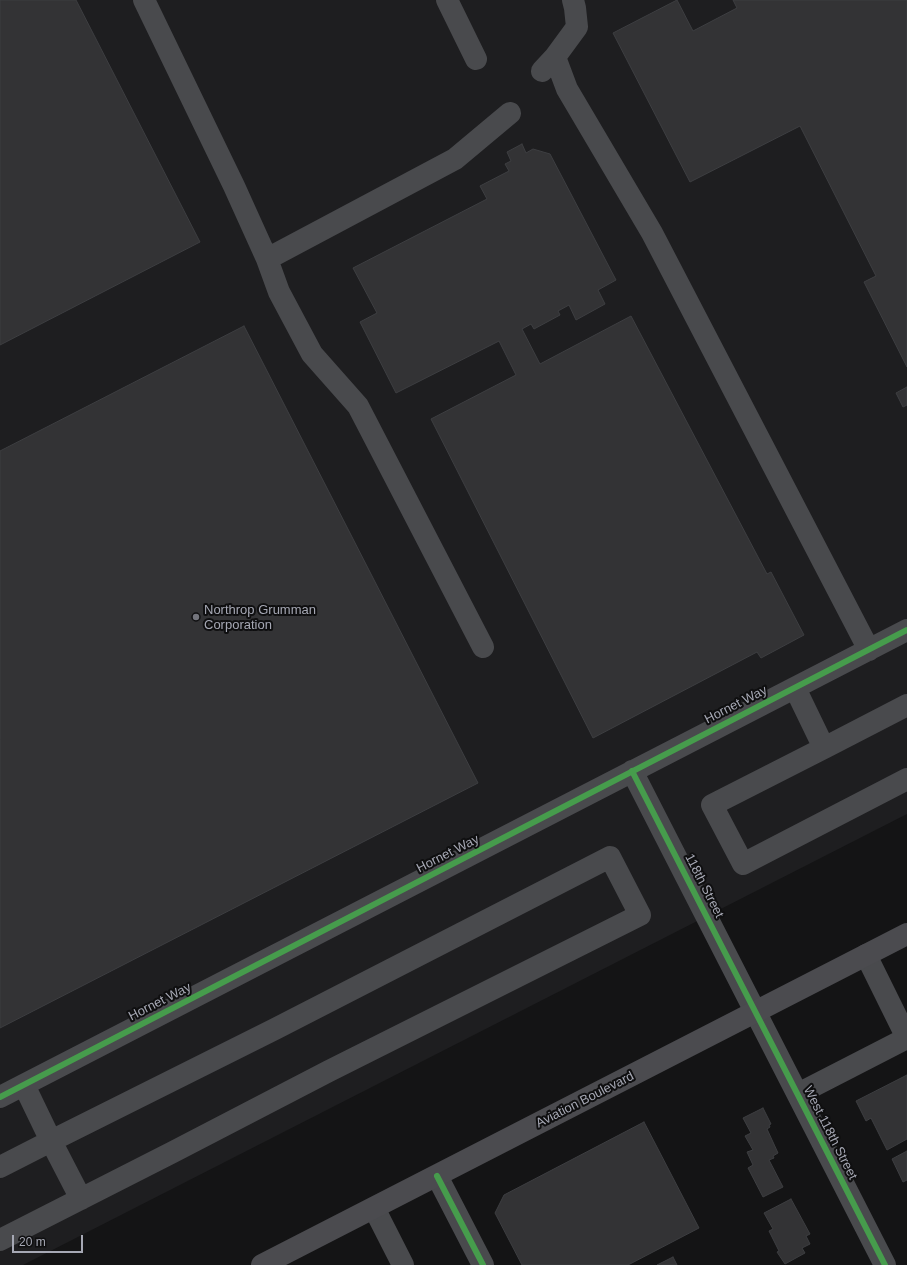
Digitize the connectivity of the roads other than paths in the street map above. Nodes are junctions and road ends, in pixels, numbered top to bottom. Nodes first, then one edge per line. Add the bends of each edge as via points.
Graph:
1 (144, 0) edge
2 (447, 0) edge
3 (575, 3) edge
4 (476, 59) dead end
5 (510, 113) dead end
6 (267, 259) junction
7 (907, 630) edge
8 (483, 647) dead end
9 (869, 650) junction
10 (795, 688) junction
11 (907, 705) edge
12 (824, 748) junction
13 (632, 771) junction
14 (907, 779) edge
15 (907, 934) edge
16 (866, 955) junction
17 (756, 1011) junction
18 (24, 1085) junction
19 (798, 1094) junction
20 (0, 1097) edge
21 (51, 1141) junction
22 (0, 1167) edge
23 (437, 1176) junction
24 (81, 1199) junction
25 (374, 1208) junction
26 (0, 1240) edge
27 (262, 1265) edge
28 (403, 1265) edge
29 (482, 1265) edge
30 (885, 1265) edge

1 - 6 street
2 - 4 street
3 - 9 street via 577,26 548,64 567,89 652,233
5 - 6 street via 455,159
6 - 8 street via 279,292 312,354 358,406
7 - 9 street, Hornet Way
9 - 10 street, Hornet Way
10 - 12 street
10 - 13 street, Hornet Way
11 - 12 street
12 - 14 street via 712,805 743,864
13 - 17 street, 118th Street
13 - 18 street, Hornet Way
15 - 16 main road, Aviation Boulevard
16 - 17 main road, Aviation Boulevard
16 - 19 street via 907,1038
17 - 19 street, West 118th Street
17 - 23 main road, Aviation Boulevard
18 - 20 street, Hornet Way
18 - 21 street
19 - 30 street, West 118th Street
21 - 22 street
21 - 24 street
21 - 24 street via 610,857 640,915
23 - 25 main road, Aviation Boulevard
23 - 29 street
24 - 26 street
25 - 27 main road, Aviation Boulevard
25 - 28 street

